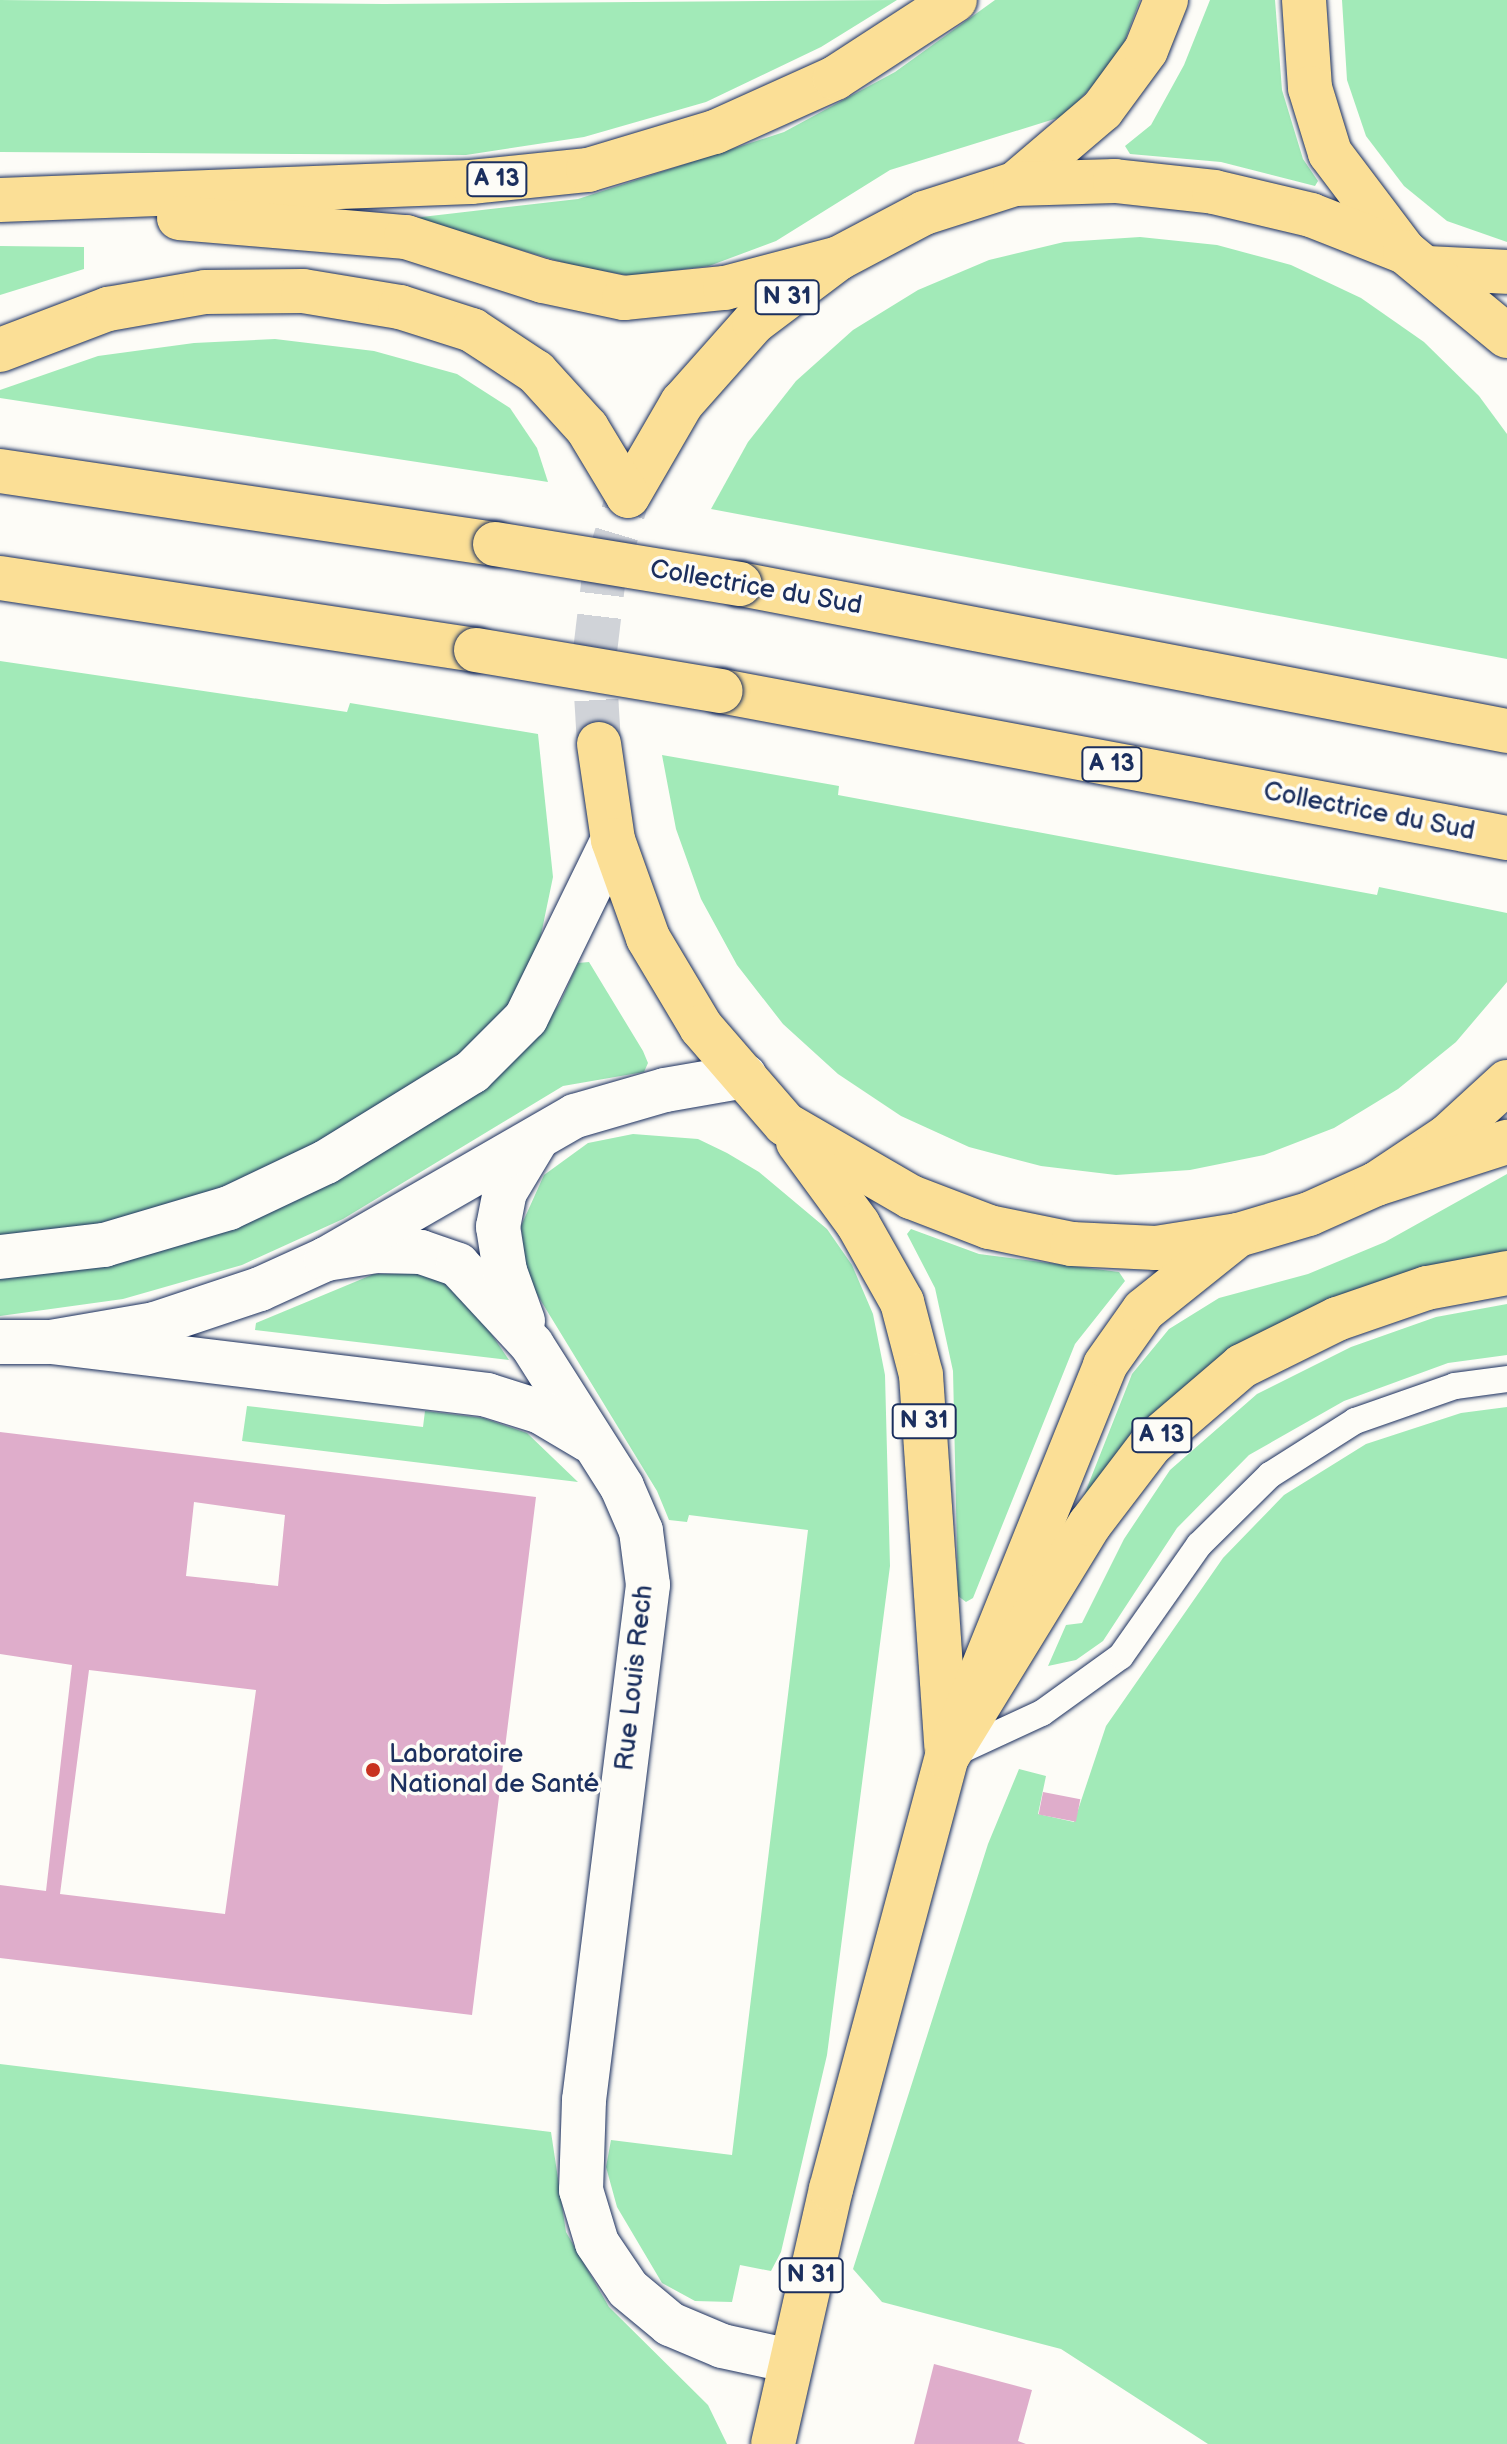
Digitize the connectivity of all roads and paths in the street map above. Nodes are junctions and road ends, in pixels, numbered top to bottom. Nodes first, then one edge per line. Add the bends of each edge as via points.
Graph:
1 (955, 0) edge
2 (1166, 0) edge
3 (1304, 0) edge
4 (1015, 184) junction
5 (0, 200) edge
6 (0, 207) edge
7 (839, 258) junction
8 (1417, 260) junction
9 (1507, 272) edge
10 (1507, 336) edge
11 (0, 350) edge
12 (0, 471) edge
13 (0, 578) edge
14 (1507, 731) edge
15 (599, 744) tunnel mouth
16 (1505, 838) edge
17 (613, 840) junction
18 (745, 1076) junction
19 (1507, 1082) edge
20 (785, 1124) junction
21 (541, 1133) junction
22 (1507, 1142) edge
23 (1376, 1184) junction
24 (1238, 1235) junction
25 (0, 1257) edge
26 (326, 1259) junction
27 (1507, 1273) edge
28 (0, 1342) edge
29 (51, 1342) junction
30 (532, 1345) junction
31 (1507, 1379) edge
32 (595, 1444) junction
33 (947, 1757) junction
34 (791, 2361) junction
35 (773, 2444) edge

1 - 5 main road, A 13 via 835,78 715,132 588,170 471,182
2 - 4 main road, N 31 via 1146,50 1102,110
3 - 8 main road, N 31 via 1310,88 1330,153
4 - 7 main road, N 31 via 924,213
4 - 8 main road, N 31 via 1115,181 1214,192 1311,215
6 - 7 main road via 406,237 543,281 624,298 725,288
7 - 11 main road, N 31 via 754,322 693,391 628,496 587,428 536,372 472,330 400,307 303,291 205,292 108,309
8 - 9 main road
8 - 10 main road, N 31
12 - 14 main road, Collectrice du Sud, bridge via 740,584
13 - 16 main road, Collectrice du Sud / A 13, bridge via 721,691
15 - 17 main road, N 31
17 - 18 main road, N 31 via 648,938 701,1027
17 - 25 street via 526,1018 472,1072 326,1162 229,1208 104,1245
18 - 20 main road, N 31
18 - 21 street via 665,1090 575,1116
19 - 23 main road, N 31 via 1448,1136
20 - 24 main road, N 31 via 911,1197 989,1227 1072,1244 1156,1248
20 - 33 main road, N 31 via 858,1224 902,1302 921,1375
21 - 26 street
21 - 30 street via 505,1192 498,1227 505,1271
22 - 23 main road
23 - 24 main road, N 31 via 1309,1214
24 - 33 main road, N 31 via 1144,1310 1105,1365
26 - 29 street via 260,1289 155,1324
26 - 30 street via 376,1251 421,1252 458,1265
27 - 33 main road, A 13 via 1427,1288 1337,1319 1242,1366 1207,1395 1151,1444 1090,1524
28 - 29 street, Rue Louis Rech
29 - 32 street, Rue Louis Rech via 487,1395 541,1412
30 - 32 street
31 - 33 lane via 1455,1386 1355,1421 1270,1475 1199,1545 1121,1656 1042,1713
32 - 34 street, Rue Louis Rech via 641,1531 648,1585 584,2100 581,2190 597,2243 628,2289 670,2324 722,2346
33 - 34 main road, N 31 via 831,2189
34 - 35 main road, N 31

